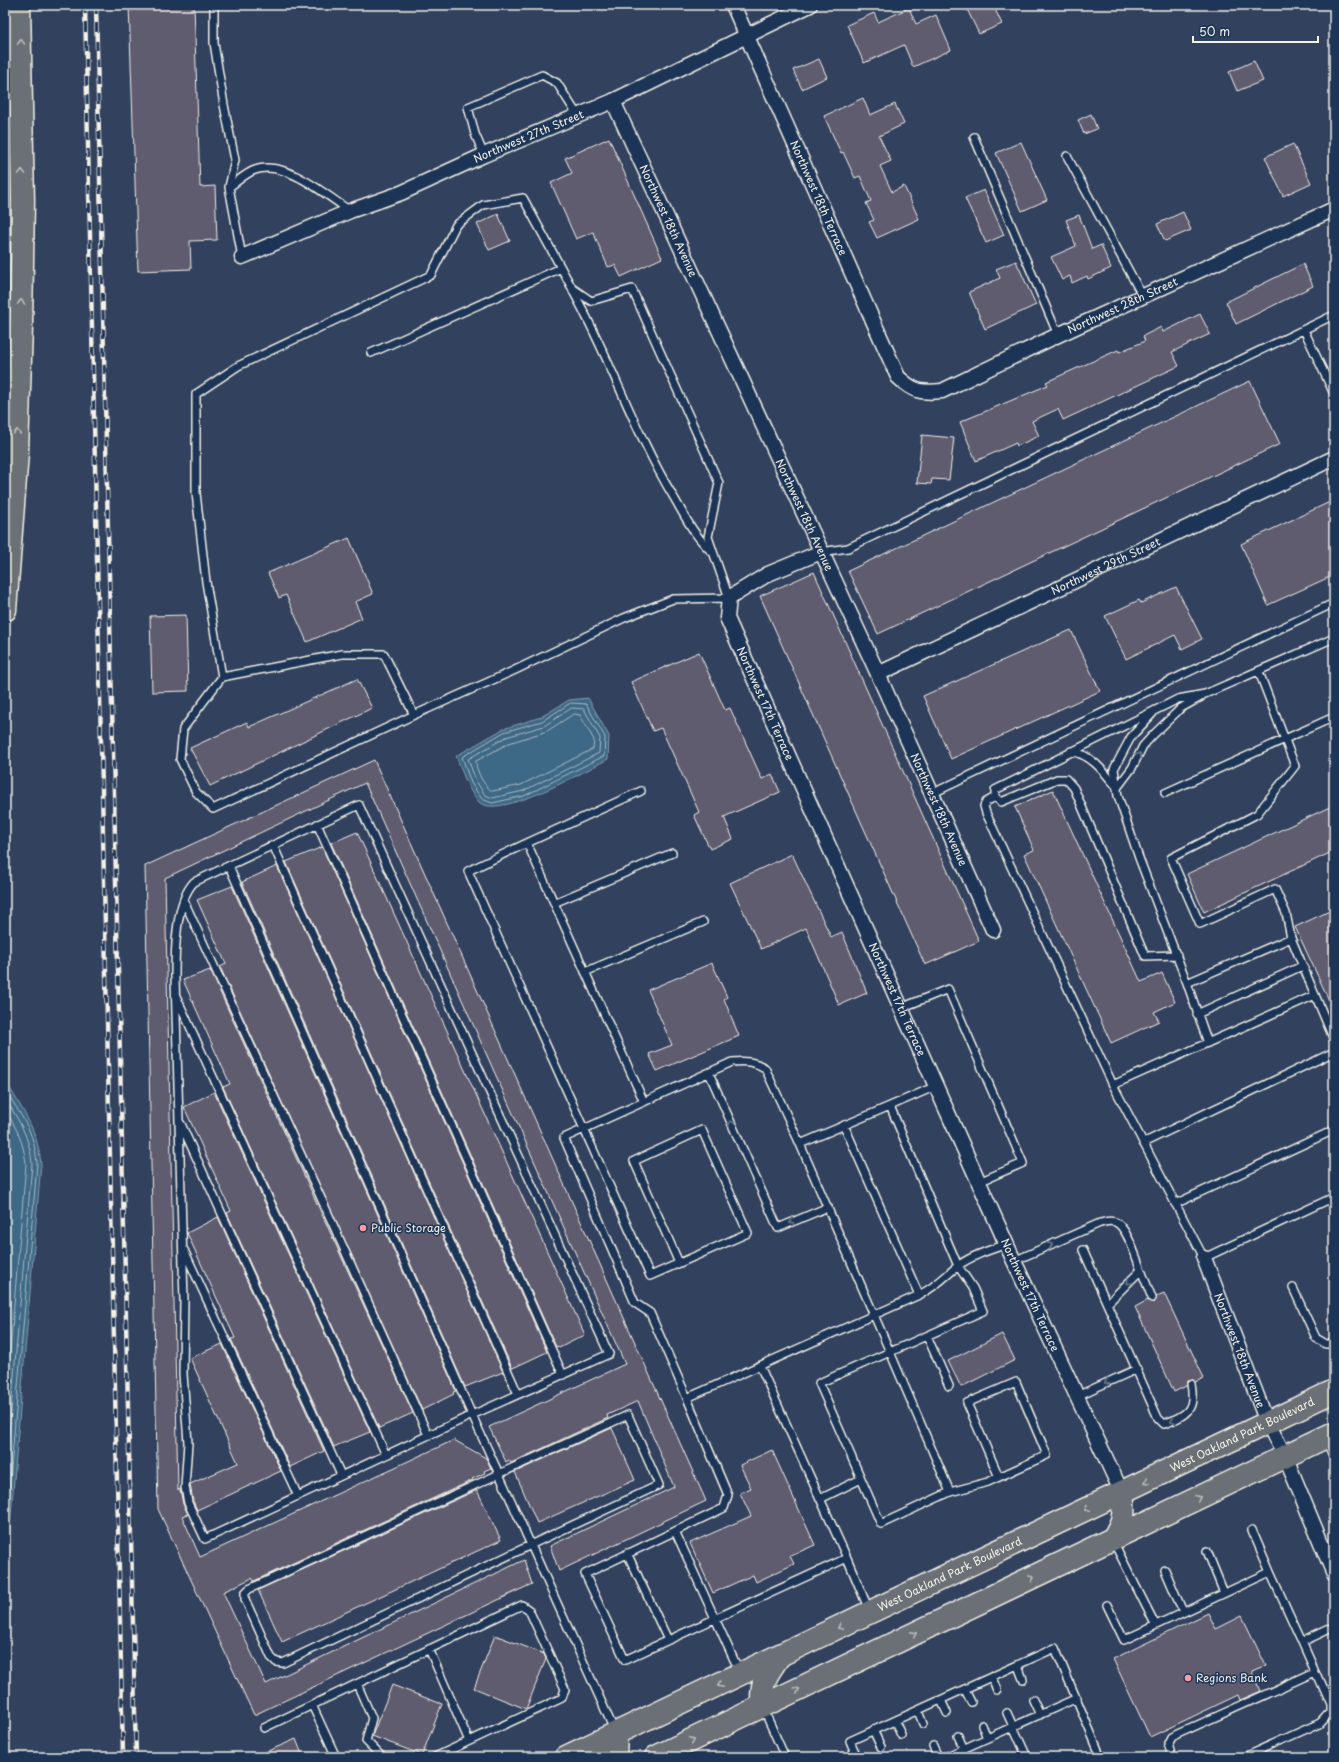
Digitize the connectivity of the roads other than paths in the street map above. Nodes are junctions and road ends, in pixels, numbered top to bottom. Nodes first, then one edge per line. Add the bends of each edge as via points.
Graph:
1 (19, 5) edge
2 (214, 5) edge
3 (733, 5) edge
4 (810, 5) edge
5 (746, 35) junction
6 (613, 101) junction
7 (578, 116) junction
8 (974, 137) dead end
9 (484, 155) junction
10 (1067, 156) dead end
11 (229, 187) junction
12 (1334, 209) edge
13 (350, 212) junction
14 (242, 257) joint
15 (561, 268) junction
16 (572, 288) junction
17 (1143, 297) junction
18 (1334, 315) edge
19 (1304, 330) junction
20 (1058, 335) junction
21 (371, 353) dead end
22 (910, 388) joint
23 (1334, 394) edge
24 (1334, 458) edge
25 (821, 552) junction
26 (714, 553) junction
27 (729, 598) junction
28 (1334, 603) edge
29 (5, 610) edge
30 (1334, 638) edge
31 (1259, 672) junction
32 (878, 674) junction
33 (222, 677) junction
34 (1205, 694) junction
35 (1156, 710) junction
36 (414, 715) junction
37 (1334, 717) edge
38 (1284, 740) junction
39 (1071, 751) junction
40 (1118, 788) junction
41 (641, 791) dead end
42 (1164, 793) dead end
43 (931, 794) junction
44 (995, 797) junction
45 (317, 824) junction
46 (527, 843) junction
47 (273, 845) junction
48 (672, 854) dead end
49 (229, 866) junction
50 (184, 901) junction
51 (554, 903) junction
52 (703, 922) dead end
53 (993, 930) dead end
54 (1291, 938) junction
55 (1177, 955) junction
56 (1302, 966) junction
57 (585, 972) junction
58 (1187, 983) junction
59 (175, 994) junction
60 (1315, 995) junction
61 (901, 1008) junction
62 (1197, 1014) junction
63 (1334, 1040) edge
64 (1208, 1043) junction
65 (1334, 1052) edge
66 (708, 1073) junction
67 (1113, 1085) junction
68 (936, 1086) junction
69 (644, 1102) junction
70 (890, 1106) junction
71 (179, 1120) junction
72 (844, 1125) junction
73 (584, 1129) junction
74 (1334, 1130) edge
75 (1143, 1143) junction
76 (800, 1144) junction
77 (979, 1182) junction
78 (1334, 1197) edge
79 (1175, 1204) junction
80 (828, 1207) junction
81 (1006, 1244) junction
82 (182, 1246) junction
83 (1083, 1250) dead end
84 (1204, 1258) junction
85 (1014, 1261) junction
86 (679, 1264) junction
87 (958, 1266) junction
88 (1141, 1270) junction
89 (1293, 1288) dead end
90 (920, 1295) junction
91 (1152, 1298) dead end
92 (1108, 1303) junction
93 (874, 1315) junction
94 (927, 1336) junction
95 (1334, 1344) edge
96 (890, 1352) junction
97 (760, 1366) junction
98 (1137, 1369) junction
99 (563, 1375) junction
100 (1191, 1384) dead end
101 (949, 1386) dead end
102 (1334, 1391) edge
103 (518, 1394) junction
104 (1077, 1396) junction
105 (687, 1398) junction
106 (472, 1415) junction
107 (1267, 1422) junction
108 (428, 1435) junction
109 (1329, 1436) edge
110 (386, 1455) junction
111 (1285, 1456) junction
112 (1334, 1458) edge
113 (499, 1474) junction
114 (341, 1475) junction
115 (999, 1477) junction
116 (862, 1479) junction
117 (950, 1492) junction
118 (1122, 1493) junction
119 (298, 1496) junction
120 (820, 1499) junction
121 (1252, 1530) dead end
122 (675, 1531) junction
123 (1113, 1539) junction
124 (532, 1544) junction
125 (1207, 1551) dead end
126 (627, 1553) junction
127 (847, 1558) junction
128 (1165, 1570) dead end
129 (1270, 1572) junction
130 (1334, 1574) edge
131 (1224, 1593) junction
132 (1107, 1605) dead end
133 (870, 1612) junction
134 (1183, 1612) junction
135 (715, 1618) junction
136 (1155, 1624) junction
137 (1334, 1627) edge
138 (668, 1640) junction
139 (1302, 1642) junction
140 (429, 1649) junction
141 (780, 1655) junction
142 (1018, 1666) junction
143 (1315, 1672) junction
144 (741, 1675) junction
145 (992, 1678) junction
146 (1023, 1679) dead end
147 (357, 1684) junction
148 (965, 1690) junction
149 (997, 1690) dead end
150 (1076, 1698) junction
151 (941, 1700) junction
152 (1033, 1700) dead end
153 (971, 1702) dead end
154 (312, 1705) junction
155 (762, 1707) junction
156 (918, 1711) junction
157 (947, 1713) dead end
158 (1007, 1713) dead end
159 (1040, 1715) junction
160 (895, 1721) junction
161 (923, 1724) dead end
162 (982, 1725) dead end
163 (1013, 1726) junction
164 (264, 1728) dead end
165 (873, 1730) junction
166 (616, 1734) junction
167 (901, 1735) dead end
168 (958, 1736) dead end
169 (988, 1738) junction
170 (469, 1741) junction
171 (933, 1746) dead end
172 (881, 1747) dead end
173 (964, 1749) junction
174 (336, 1757) edge
175 (382, 1757) edge
176 (435, 1757) edge
177 (566, 1757) edge
178 (614, 1757) edge
179 (656, 1757) edge
180 (785, 1757) edge
181 (857, 1757) edge
182 (938, 1757) edge
183 (945, 1757) edge
184 (1027, 1757) edge
185 (1101, 1757) edge
186 (1172, 1757) edge
187 (1244, 1757) edge

29 -> 1 main road via 16,461 21,327
2 - 11 lane via 214,43 235,160
3 - 5 street, Northwest 18th Terrace
4 - 5 street, Northwest 27th Street
5 - 6 street, Northwest 27th Street
5 - 22 street, Northwest 18th Terrace via 898,377
6 - 7 street, Northwest 27th Street
6 - 25 street, Northwest 18th Avenue
7 - 9 street, Northwest 27th Street
7 - 9 lane via 557,83 542,75 468,108 474,134
8 - 20 lane
9 - 13 street, Northwest 27th Street via 401,193
10 - 17 lane
11 - 13 lane via 255,170 280,168 312,184
11 - 14 lane
12 - 17 street, Northwest 28th Street
13 - 14 street, Northwest 27th Street
15 - 16 lane
15 - 21 lane
15 - 33 lane via 523,198 483,205 456,225 431,275 238,366 196,394 196,493 206,582
16 - 26 lane via 658,470 699,541
16 - 26 lane via 591,301 632,289 719,483 708,537
17 - 20 street, Northwest 28th Street
18 - 19 lane
19 - 23 lane
19 - 25 lane via 848,548
20 - 22 street, Northwest 28th Street via 942,391 924,393
24 - 32 street, Northwest 29th Street
25 - 27 street via 768,574
25 - 32 street, Northwest 18th Avenue
26 - 27 lane
27 - 36 lane via 673,599 624,618
27 - 61 street, Northwest 17th Terrace via 727,618
28 - 43 lane
30 - 31 lane
31 - 34 lane
31 - 38 lane
32 - 43 street, Northwest 18th Avenue
33 - 36 lane via 342,654 384,654
33 - 36 lane via 183,729 180,759 196,792 213,809
34 - 35 lane via 1178,699
40 -> 34 lane via 1143,746 1152,736 1182,708
35 - 39 lane
35 - 40 lane via 1131,737 1120,756 1114,770
37 - 38 lane
38 - 42 lane
38 - 54 lane via 1295,766 1257,814 1171,858 1200,924 1275,889 1286,913
39 - 40 lane via 1082,753 1091,759
39 - 44 lane via 995,790
40 - 55 lane via 1118,796 1139,858
41 - 46 lane
43 - 53 street, Northwest 18th Avenue
44 - 55 lane via 1001,802 1057,779 1066,779 1074,788 1145,956
44 - 67 lane via 986,802 986,813
45 - 47 lane
45 - 99 lane
45 - 99 lane via 359,805 609,1354
46 - 51 lane
46 - 73 lane via 468,870
47 - 49 lane
47 - 103 lane
48 - 51 lane
49 - 50 lane via 194,882 187,889
49 - 106 lane
50 - 59 lane via 175,946
50 - 108 lane
51 - 57 lane
52 - 57 lane
54 - 56 lane
54 - 58 lane
55 - 58 lane
56 - 60 lane
56 - 62 lane
57 - 69 lane
58 - 62 lane
59 - 71 lane
59 - 110 lane
60 - 63 lane
60 - 64 lane
61 - 68 street, Northwest 17th Terrace
61 - 77 lane via 948,989 1023,1163
62 - 64 lane
64 - 67 lane
65 - 75 lane
66 - 69 lane
66 - 76 lane via 732,1062 757,1063 765,1068
80 -> 66 lane via 778,1228
67 - 75 lane
68 - 70 lane
68 - 77 street, Northwest 17th Terrace
69 - 73 lane
70 - 72 lane
70 - 87 lane
71 - 82 lane
71 - 114 lane
72 - 76 lane
72 - 90 lane
73 - 86 lane via 650,1276
73 - 105 lane via 564,1138 635,1303 650,1313
74 - 79 lane
75 - 79 lane
76 - 80 lane
77 - 81 street, Northwest 17th Terrace
78 - 84 lane
79 - 84 lane
80 - 93 lane
81 - 85 street, Northwest 17th Terrace
81 - 87 lane via 971,1257
82 - 119 lane
82 - 119 lane via 183,1374 188,1442 185,1487 188,1503 205,1539
83 - 92 lane
84 - 107 street, Northwest 18th Avenue
85 -> 88 lane via 1100,1223 1112,1221 1123,1227
85 - 104 street, Northwest 17th Terrace
86 - 86 lane via 748,1233 702,1130 634,1161
87 - 90 lane via 935,1287
87 - 94 lane via 973,1288 983,1311
88 - 91 lane
88 -> 92 lane
89 - 95 lane via 1316,1338 1326,1344
90 - 93 lane
92 - 98 lane
93 - 96 lane
93 - 97 lane
94 - 96 lane
94 - 101 lane
96 - 116 lane via 819,1383
96 - 117 lane
97 - 105 lane
97 - 120 lane
100 -> 98 lane via 1194,1397 1189,1410 1184,1416 1164,1424 1158,1418
98 -> 104 lane
99 - 103 lane
102 - 107 main road, West Oakland Park Boulevard
103 - 106 lane
104 - 118 street, Northwest 17th Terrace
105 - 122 lane via 728,1495 724,1508
106 - 108 lane
106 - 113 lane
107 - 111 street, Northwest 18th Avenue
107 -> 118 main road, West Oakland Park Boulevard
108 - 110 lane
109 - 111 main road
109 - 112 lane
110 - 114 lane
123 -> 111 main road
111 - 130 street, Northwest 18th Avenue
113 - 124 lane
113 - 124 lane via 628,1415 659,1485
113 - 124 lane via 249,1589 245,1599 271,1656 276,1662 283,1663
114 - 119 lane
115 - 115 lane via 1047,1455 1016,1382 967,1403
115 - 117 lane via 977,1486
116 - 117 lane via 881,1524
116 - 120 lane
118 - 123 main road via 1122,1522
118 -> 133 main road, West Oakland Park Boulevard
120 - 127 lane
121 - 129 lane
122 - 126 lane
122 - 135 lane
123 - 136 lane
155 -> 123 main road
124 - 166 lane
125 - 131 lane
126 - 138 lane
126 - 138 lane via 585,1574 625,1660
127 - 133 lane
127 - 135 lane
128 - 134 lane
129 - 131 lane
129 - 139 lane
131 - 134 lane
132 - 136 lane via 1124,1640
133 -> 141 main road, West Oakland Park Boulevard
134 - 136 lane
135 - 138 lane
135 - 144 lane
137 - 139 lane
139 - 143 lane
140 - 147 lane
140 - 170 lane
140 - 170 lane via 522,1605 529,1610 565,1689 562,1698
141 - 144 main road, West Oakland Park Boulevard
141 - 155 main road via 761,1687
142 - 145 lane
142 - 146 lane
142 - 150 lane via 1055,1648
143 - 186 lane via 1171,1737 1168,1743
143 - 187 lane via 1330,1705 1330,1712 1326,1718
144 -> 166 main road, West Oakland Park Boulevard
145 - 148 lane
145 - 149 lane
147 - 154 lane
147 - 175 lane via 372,1718 366,1742
148 - 151 lane
148 - 153 lane
150 - 159 lane
150 - 185 lane
151 - 156 lane
151 - 157 lane
152 - 159 lane
154 - 164 lane
154 - 174 lane
179 -> 155 main road
155 - 180 lane
156 - 160 lane
156 - 161 lane
158 - 163 lane
159 - 163 lane
160 - 165 lane
160 - 167 lane
162 - 169 lane
163 - 169 lane
163 - 184 lane
165 - 172 lane
165 - 181 lane via 850,1741
166 - 177 main road, West Oakland Park Boulevard
166 - 178 main road
168 - 173 lane
169 - 173 lane
170 - 176 lane
171 - 182 lane
173 - 183 lane

